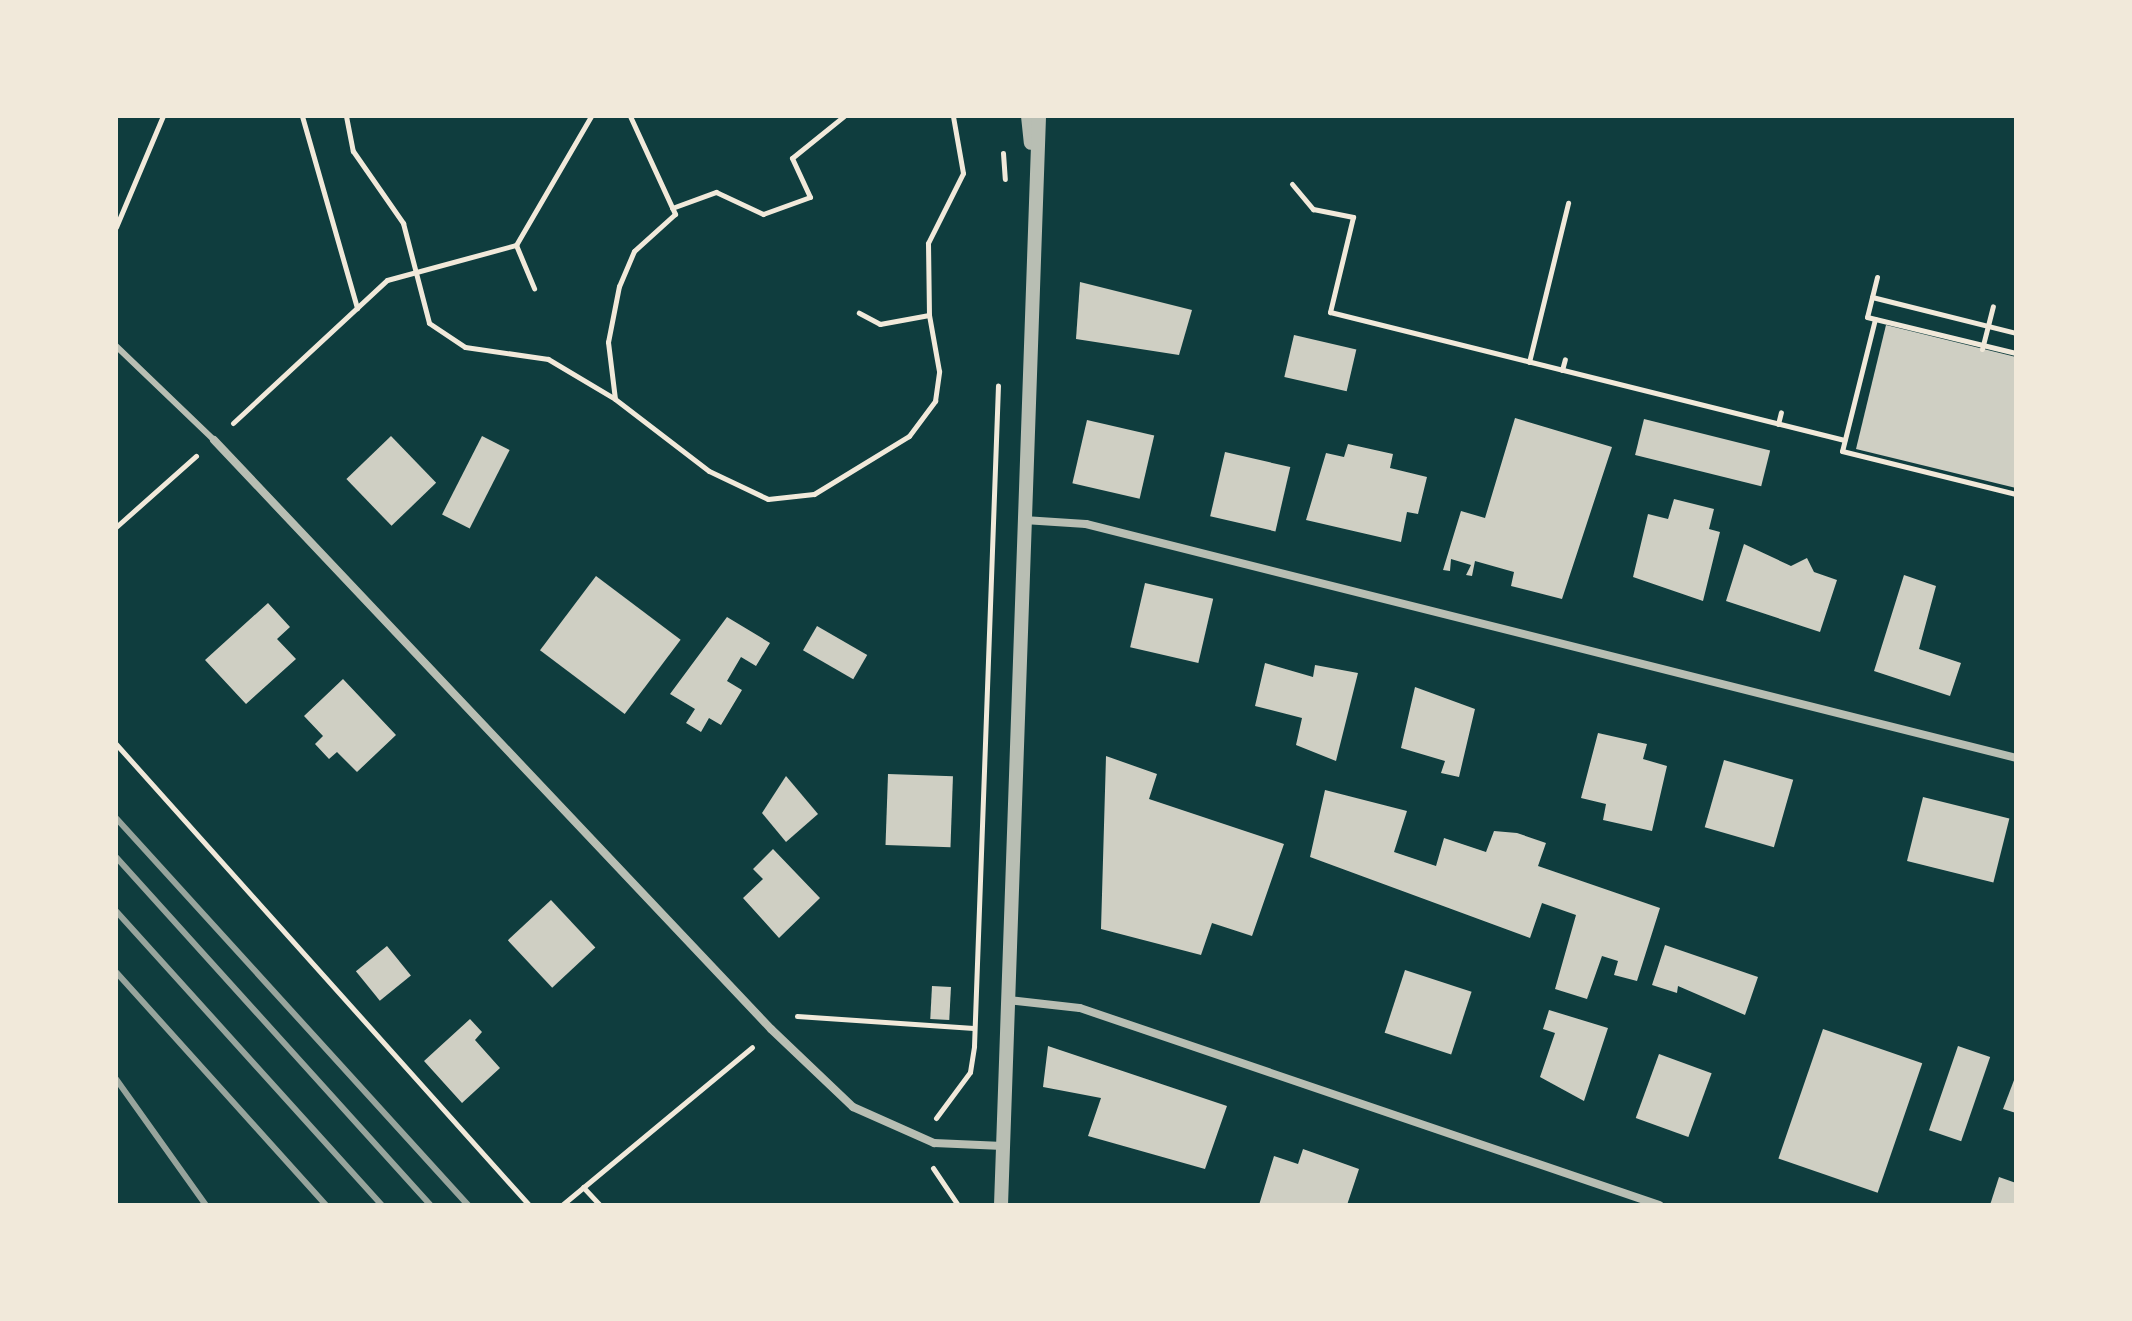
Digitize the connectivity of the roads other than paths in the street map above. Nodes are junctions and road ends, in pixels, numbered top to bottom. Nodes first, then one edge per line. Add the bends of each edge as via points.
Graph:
1 (1028, 116) edge
2 (1039, 116) edge
3 (1035, 179) junction
4 (116, 346) edge
5 (214, 440) joint
6 (1024, 520) junction
7 (2016, 758) edge
8 (1008, 1000) junction
9 (1003, 1146) junction
10 (1001, 1205) edge
11 (1659, 1205) edge

1 - 3 street
2 - 3 street
3 - 6 street
4 - 5 lane
5 - 9 street via 771,1029 862,1114 934,1143
6 - 7 street via 1086,524
6 - 8 street
8 - 9 street
8 - 11 street via 1080,1008
9 - 10 street

